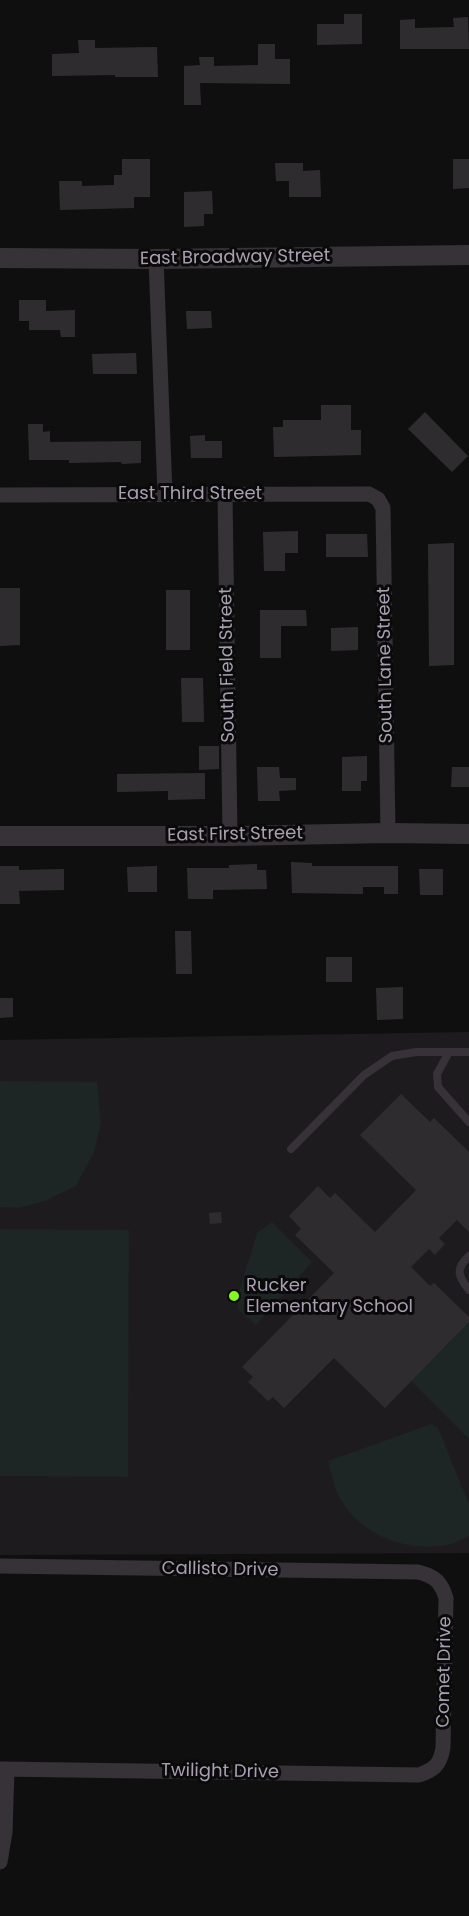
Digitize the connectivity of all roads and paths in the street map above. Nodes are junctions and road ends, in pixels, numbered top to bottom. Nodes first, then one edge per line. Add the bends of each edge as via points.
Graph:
1 (469, 255) edge
2 (0, 258) edge
3 (156, 259) junction
4 (165, 494) junction
5 (0, 495) edge
6 (225, 495) junction
7 (378, 499) joint
8 (388, 833) junction
9 (469, 834) edge
10 (0, 836) edge
11 (230, 836) junction
12 (449, 1052) junction
13 (469, 1052) edge
14 (469, 1122) edge
15 (291, 1149) dead end
16 (469, 1256) edge
17 (469, 1290) edge
18 (0, 1566) edge
19 (438, 1580) joint
20 (438, 1765) joint
21 (4, 1769) edge
22 (0, 1862) edge

1 - 3 street, East Broadway Street
2 - 3 street, East Broadway Street
3 - 4 street
4 - 5 street, East Third Street
4 - 6 street, East Third Street
6 - 7 street, East Third Street via 369,494
6 - 11 street, South Field Street
7 - 8 street, South Lane Street via 383,508
8 - 9 street, East First Street
8 - 11 street, East First Street
10 - 11 street, East First Street
12 - 13 lane
12 - 14 lane via 437,1074 438,1087
12 - 15 lane via 392,1056 364,1075
16 - 17 lane via 459,1272
18 - 19 street, Callisto Drive via 418,1572
19 - 20 street, Comet Drive via 446,1598 444,1749
20 - 21 street, Twilight Drive via 419,1775
21 - 22 street via 5,1832

